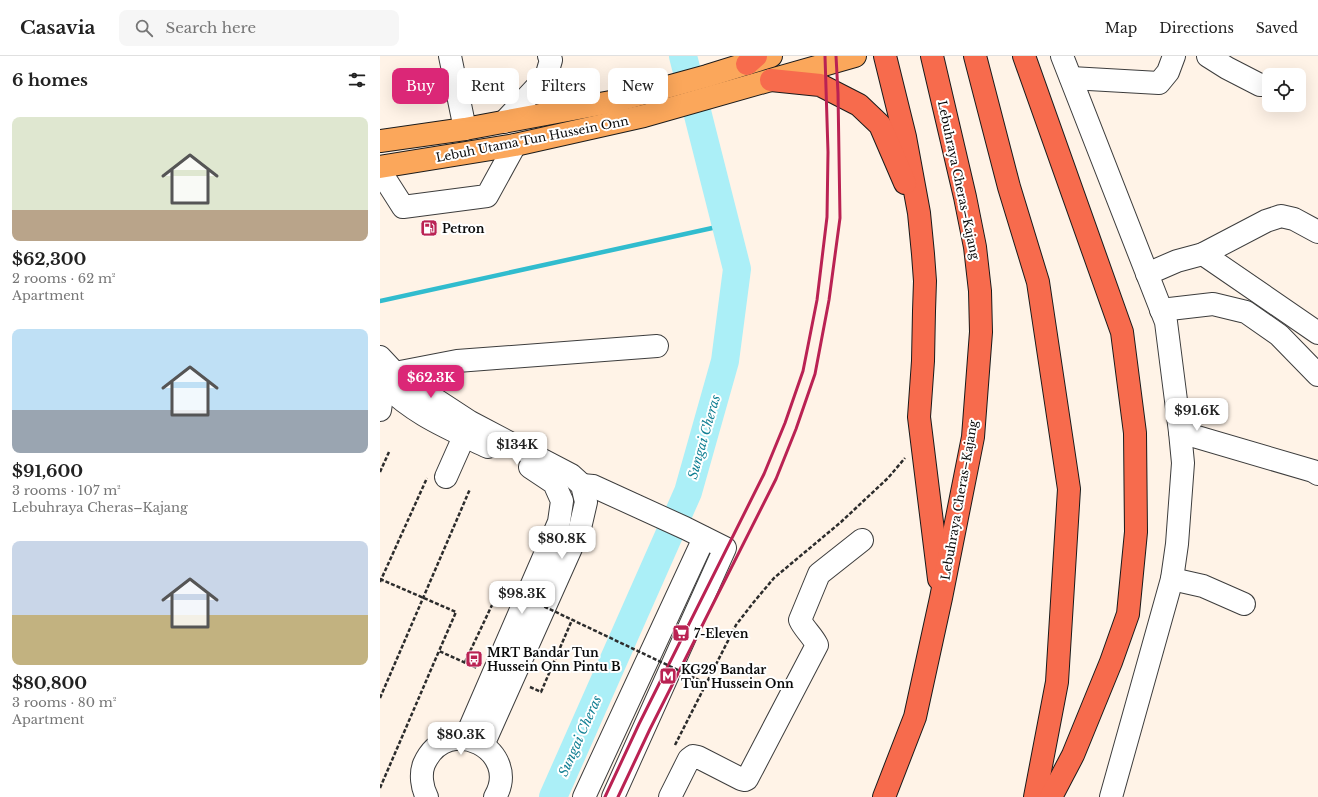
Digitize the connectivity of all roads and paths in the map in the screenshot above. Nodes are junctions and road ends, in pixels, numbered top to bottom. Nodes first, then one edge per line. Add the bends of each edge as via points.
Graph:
1 (450, 56) edge
2 (550, 56) edge
3 (771, 56) edge
4 (854, 56) edge
5 (885, 56) edge
6 (932, 56) edge
7 (975, 56) edge
8 (1024, 56) edge
9 (1062, 56) edge
10 (1174, 56) edge
11 (1208, 56) edge
12 (751, 60) edge
13 (1071, 78) junction
14 (771, 80) junction
15 (1260, 85) dead end
16 (504, 122) junction
17 (465, 129) junction
18 (380, 141) edge
19 (514, 145) junction
20 (380, 167) edge
21 (380, 171) edge
22 (919, 213) junction
23 (1318, 232) edge
24 (1203, 254) junction
25 (1147, 274) junction
26 (1162, 310) junction
27 (1318, 333) edge
28 (657, 346) dead end
29 (380, 357) edge
30 (1318, 375) edge
31 (386, 378) edge
32 (380, 410) edge
33 (467, 429) junction
34 (1180, 432) junction
35 (922, 438) junction
36 (389, 452) dead end
37 (380, 472) edge
38 (1318, 474) edge
39 (436, 477) joint
40 (582, 485) junction
41 (470, 489) dead end
42 (704, 538) junction
43 (862, 540) dead end
44 (1172, 579) junction
45 (380, 580) edge
46 (423, 598) junction
47 (941, 598) junction
48 (1244, 604) dead end
49 (572, 620) junction
50 (440, 651) junction
51 (465, 662) junction
52 (479, 668) dead end
53 (701, 681) dead end
54 (530, 687) dead end
55 (380, 698) edge
56 (474, 742) junction
57 (673, 749) dead end
58 (380, 788) edge
59 (427, 797) edge
60 (495, 797) edge
61 (584, 797) edge
62 (613, 797) edge
63 (670, 797) edge
64 (884, 797) edge
65 (1035, 797) edge
66 (1051, 797) edge
67 (1111, 797) edge

1 - 17 street
2 - 16 street via 546,77
3 - 12 main road, Lebuh Utama Tun Hussein Onn
4 - 14 main road, Lebuh Utama Tun Hussein Onn
5 - 22 highway via 905,137
6 - 47 highway, Lebuhraya Cheras–Kajang via 975,247 981,332 973,437
7 - 65 highway via 1009,187 1038,282 1069,489 1057,682
8 - 66 highway via 1122,332 1135,433 1136,532 1128,614 1076,748
9 - 13 street
10 - 13 street via 1168,72 1159,83
11 - 15 street
12 - 16 main road, Lebuh Utama Tun Hussein Onn via 707,76 616,101
13 - 25 street
14 - 19 main road, Lebuh Utama Tun Hussein Onn via 644,116
14 - 22 highway via 820,85 858,105 880,124
16 - 17 main road, Lebuh Utama Tun Hussein Onn
17 - 18 main road, Lebuh Utama Tun Hussein Onn
19 - 20 main road, Lebuh Utama Tun Hussein Onn
19 - 21 street via 487,196 404,207
22 - 35 highway via 925,281 919,417
23 - 24 street via 1294,219 1280,216
24 - 25 street
24 - 27 street
25 - 26 street
26 - 30 street via 1213,304 1246,312 1279,335
26 - 34 street via 1166,322
28 - 31 street via 457,361
29 - 31 street
31 - 32 street
31 - 33 street via 403,401 426,416
33 - 39 street
33 - 40 street via 570,475
33 - 56 street via 554,483 562,501 559,522
34 - 38 street
34 - 44 street via 1182,463
35 - 47 highway
35 - 57 path via 888,478 841,522 774,578 753,603 736,626
36 - 37 path
39 - 45 path
40 - 42 street via 593,486
40 - 56 street via 586,502 580,528
41 - 46 path
42 - 61 street
42 - 62 street via 725,548
43 - 63 street via 819,574 815,582 800,620 817,645 747,779 693,756 689,759
44 - 48 street via 1203,586
44 - 67 street
45 - 46 path
46 - 50 path via 456,612
46 - 55 path
47 - 64 highway, Lebuhraya Cheras–Kajang via 915,717
49 - 51 path, bridge via 501,586
49 - 53 path, bridge
49 - 54 path via 541,692
50 - 51 path
50 - 58 path
51 - 52 path
56 - 59 street via 459,738 436,747 423,768 422,780
56 - 60 street via 493,754 499,766 501,780

